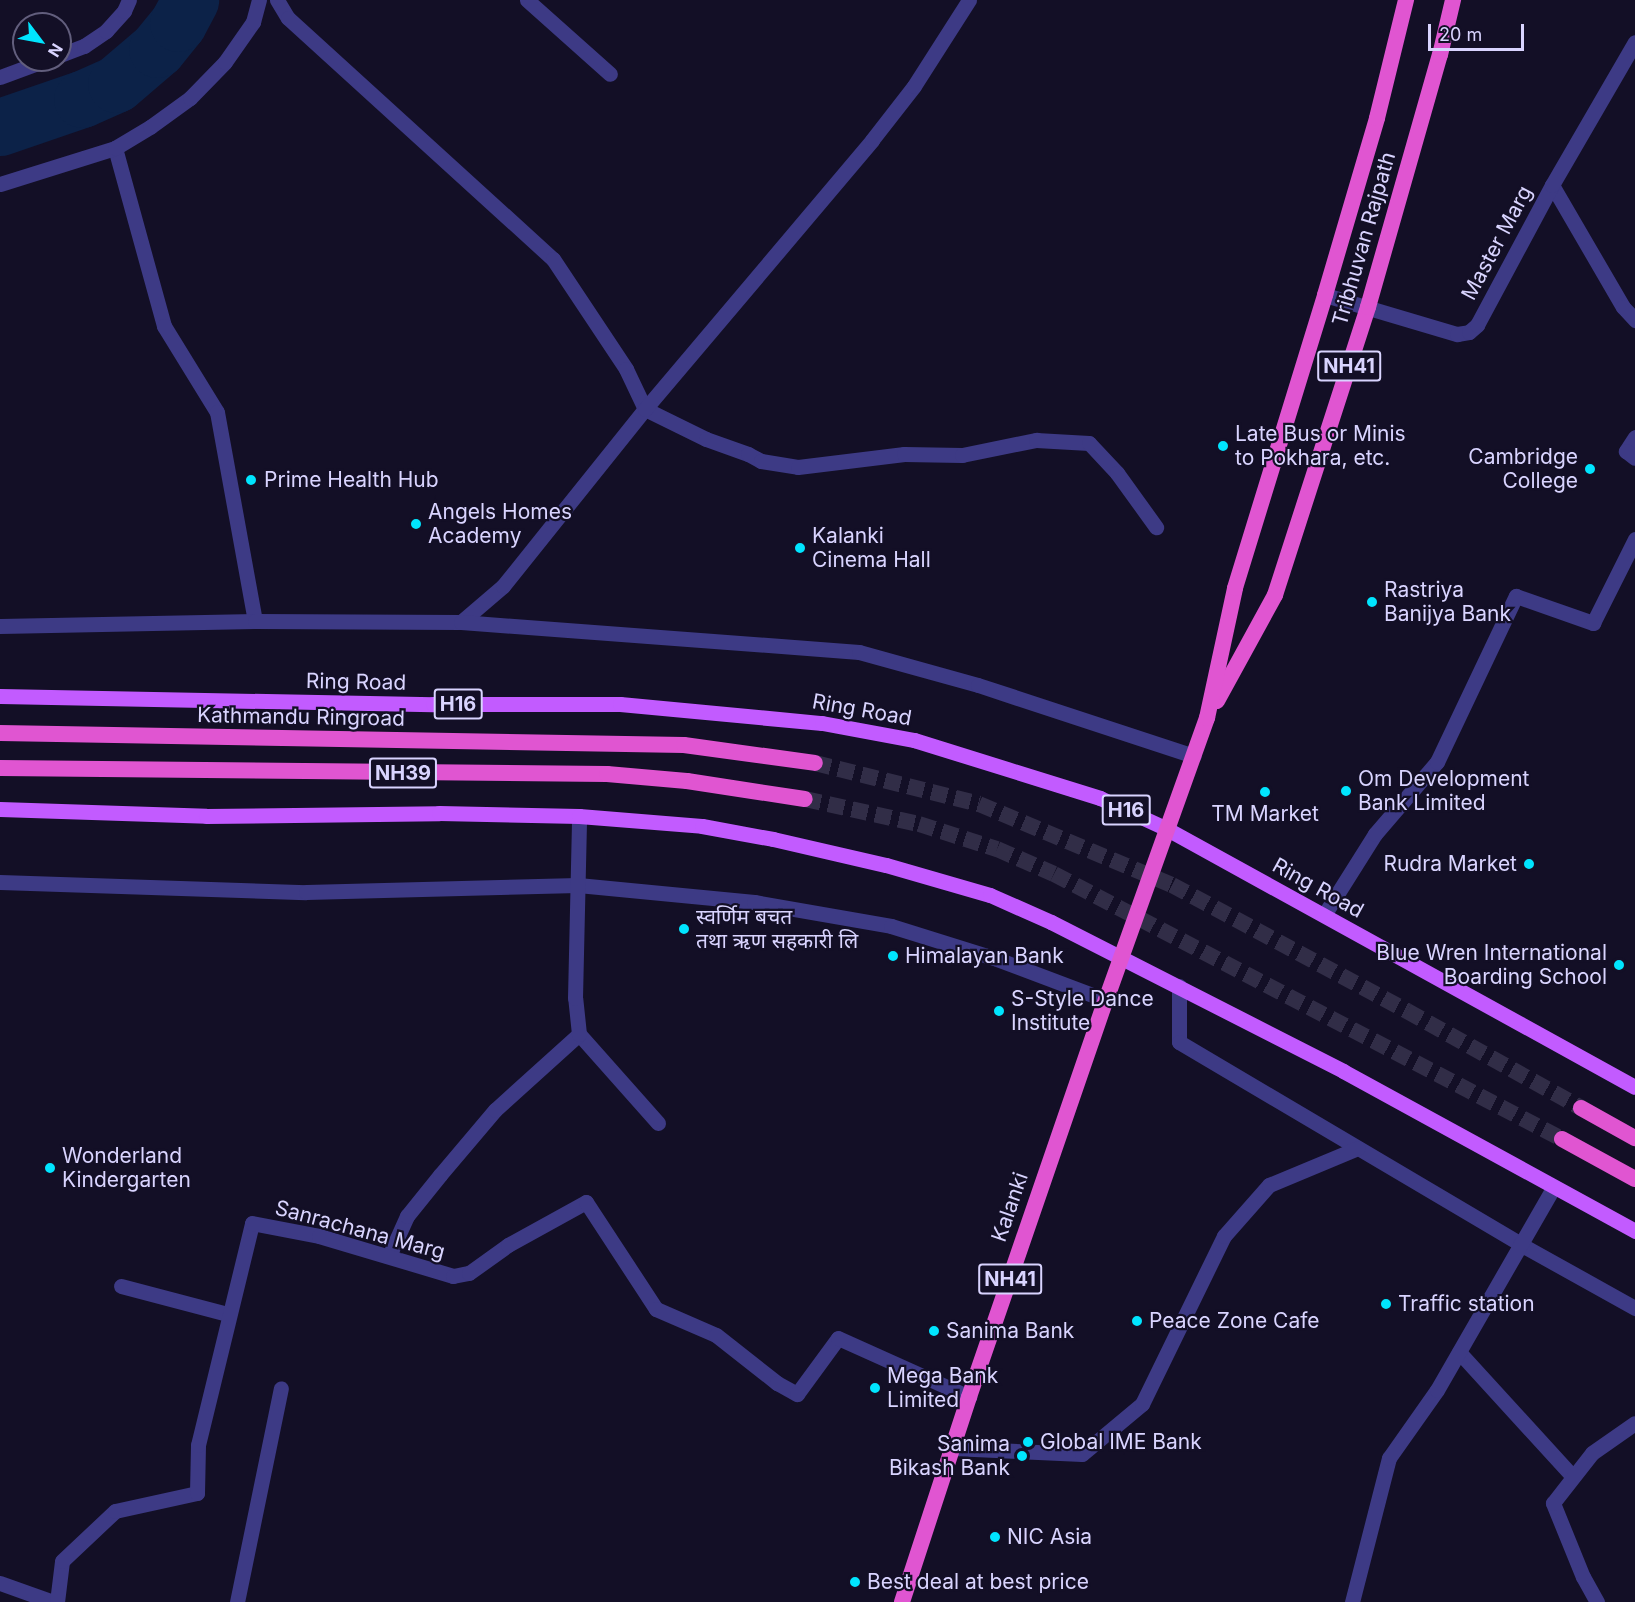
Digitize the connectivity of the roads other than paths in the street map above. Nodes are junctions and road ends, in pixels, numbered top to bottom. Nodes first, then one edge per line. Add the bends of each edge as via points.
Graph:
1 (129, 0) edge
2 (259, 0) edge
3 (277, 0) edge
4 (527, 0) edge
5 (969, 0) edge
6 (1406, 0) edge
7 (1453, 0) edge
8 (1635, 42) edge
9 (72, 50) edge
10 (15, 72) edge
11 (610, 74) dead end
12 (0, 78) edge
13 (115, 148) junction
14 (0, 184) edge
15 (1552, 185) junction
16 (1325, 296) junction
17 (1368, 307) junction
18 (1635, 320) edge
19 (645, 409) junction
20 (1635, 437) edge
21 (1635, 458) edge
22 (1156, 527) dead end
23 (1635, 539) edge
24 (255, 621) junction
25 (460, 622) junction
26 (0, 626) edge
27 (0, 696) edge
28 (1208, 718) junction
29 (0, 733) edge
30 (1194, 756) junction
31 (815, 763) tunnel mouth
32 (0, 768) edge
33 (805, 799) tunnel mouth
34 (0, 809) edge
35 (579, 816) junction
36 (1167, 829) junction
37 (0, 882) edge
38 (579, 885) junction
39 (1324, 915) junction
40 (1123, 957) junction
41 (1179, 986) junction
42 (1106, 1000) junction
43 (579, 1034) junction
44 (1635, 1087) edge
45 (1581, 1108) tunnel mouth
46 (658, 1123) dead end
47 (1562, 1138) tunnel mouth
48 (1635, 1138) edge
49 (1358, 1148) junction
50 (1635, 1179) edge
51 (1553, 1188) junction
52 (1635, 1231) edge
53 (1520, 1244) junction
54 (388, 1256) junction
55 (121, 1286) dead end
56 (1635, 1308) edge
57 (228, 1314) junction
58 (1459, 1352) junction
59 (281, 1388) dead end
60 (969, 1397) junction
61 (1635, 1423) edge
62 (952, 1448) junction
63 (1573, 1477) junction
64 (0, 1583) edge
65 (55, 1602) edge
66 (237, 1602) edge
67 (902, 1602) edge
68 (1352, 1602) edge
69 (1597, 1602) edge

1 - 9 street via 106,31
2 - 13 street via 253,22 225,62 190,98
3 - 19 street via 288,18 553,259 626,369
4 - 11 street
5 - 19 street via 907,95
6 - 16 highway, Tribhuvan Rajpath / NH41 via 1377,118
7 - 17 highway, Tribhuvan Rajpath / NH41
8 - 15 street, Master Marg
10 - 12 street
13 - 14 street
13 - 24 street via 164,326 217,412
15 - 17 street, Master Marg via 1477,325 1469,332 1457,333
15 - 18 street via 1623,307
16 - 17 street, Master Marg
16 - 28 highway, Tribhuvan Rajpath / NH41 via 1235,588
17 - 28 highway, Tribhuvan Rajpath / NH41 via 1275,595
19 - 22 street via 761,461 798,467 904,454 962,455 1036,440 1089,442
19 - 25 street via 504,586
20 - 21 street via 1626,451
23 - 39 street via 1593,623 1516,596 1437,762 1375,834
24 - 25 street
24 - 26 street
25 - 30 street via 859,652 978,685
27 - 36 main road, Ring Road / H16 via 620,704 822,723 914,740 1100,798
28 - 30 highway, Tribhuvan Rajpath / NH41
29 - 31 highway, Kathmandu Ringroad / NH39 via 684,745
30 - 36 highway, Tribhuvan Rajpath / NH41
32 - 33 highway, NH39 via 607,774 687,781
34 - 35 main road via 206,816
35 - 38 street
35 - 40 main road via 702,826 886,865 990,895
36 - 39 main road, Ring Road / H16
36 - 40 highway, Kalanki / NH41
37 - 38 street via 306,892
38 - 42 street via 754,902 891,926 994,958
38 - 43 street via 575,998
39 - 44 main road, Ring Road / H16
40 - 41 main road
40 - 42 highway, Kalanki / NH41
41 - 49 street via 1179,1042
41 - 51 main road via 1343,1071
42 - 60 highway, Kalanki / NH41
43 - 46 street
43 - 54 street via 495,1110 407,1216
45 - 48 highway
47 - 50 highway
49 - 53 street
49 - 62 street via 1269,1185 1224,1236 1142,1404 1083,1454
51 - 52 main road
51 - 53 street
53 - 56 street
53 - 58 street
54 - 57 street, Sanrachana Marg via 252,1223
54 - 60 street, Sanrachana Marg via 453,1276 469,1273 508,1245 586,1202 656,1309 716,1335 797,1394 838,1338
55 - 57 street
57 - 65 street, Sanrachana Marg via 198,1445 198,1493 115,1511 62,1561
58 - 63 street
58 - 68 street via 1389,1458
59 - 66 street
60 - 62 highway, Kalanki / NH41
61 - 63 street via 1592,1453
62 - 67 highway, Kalanki / NH41
63 - 69 street via 1553,1503
64 - 65 street

